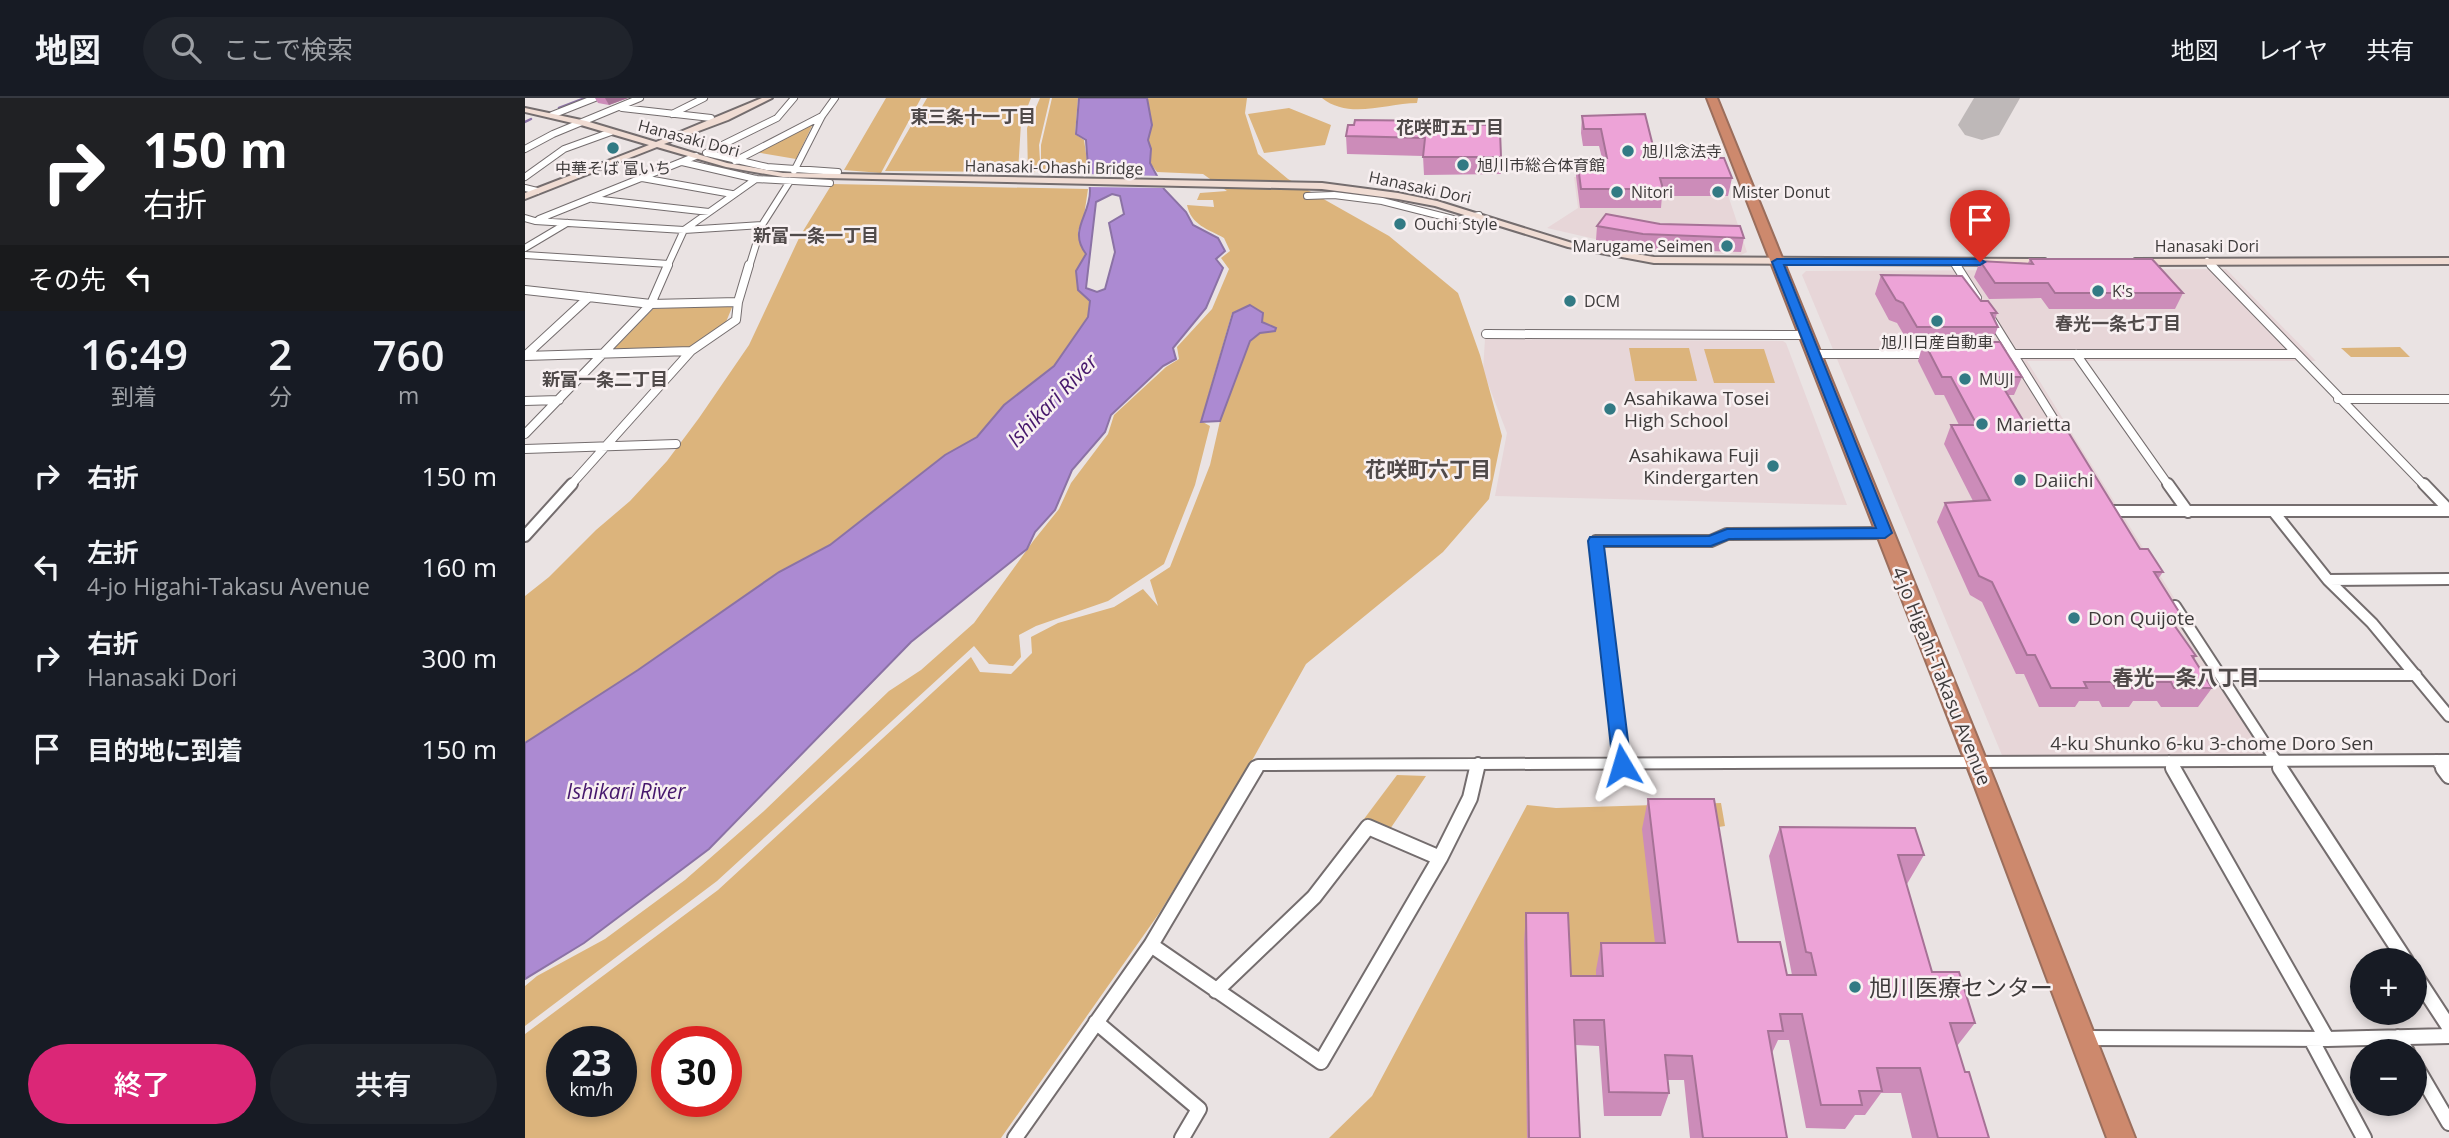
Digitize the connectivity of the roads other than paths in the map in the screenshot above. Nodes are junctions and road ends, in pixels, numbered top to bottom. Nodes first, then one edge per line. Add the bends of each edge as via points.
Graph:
1 (578, 98) edge
2 (595, 98) edge
3 (640, 98) edge
4 (704, 98) edge
5 (758, 98) edge
6 (768, 98) edge
7 (794, 98) edge
8 (835, 98) edge
9 (1712, 98) edge
10 (622, 108) junction
11 (525, 110) edge
12 (540, 113) junction
13 (672, 114) junction
14 (552, 115) junction
15 (822, 116) junction
16 (711, 118) junction
17 (583, 123) junction
18 (611, 132) junction
19 (651, 144) junction
20 (525, 149) edge
21 (700, 155) junction
22 (735, 161) junction
23 (682, 162) junction
24 (795, 170) junction
25 (838, 172) dead end
26 (525, 177) edge
27 (847, 177) joint
28 (642, 178) junction
29 (756, 179) junction
30 (789, 182) junction
31 (830, 183) dead end
32 (1261, 184) joint
33 (528, 191) edge
34 (732, 194) junction
35 (1307, 196) dead end
36 (590, 199) junction
37 (709, 212) junction
38 (1479, 215) junction
39 (525, 218) edge
40 (535, 221) junction
41 (567, 223) junction
42 (525, 225) edge
43 (762, 225) junction
44 (684, 230) junction
45 (525, 248) edge
46 (525, 255) edge
47 (2207, 261) junction
48 (2449, 261) edge
49 (1777, 262) junction
50 (1954, 262) junction
51 (2060, 262) edge
52 (2127, 262) edge
53 (669, 264) junction
54 (525, 290) edge
55 (589, 297) junction
56 (738, 302) junction
57 (651, 304) junction
58 (1486, 334) dead end
59 (1809, 345) junction
60 (691, 351) junction
61 (604, 354) junction
62 (1935, 354) edge
63 (2000, 354) edge
64 (2013, 354) junction
65 (2076, 354) junction
66 (2295, 354) junction
67 (525, 356) edge
68 (2338, 398) junction
69 (2449, 399) edge
70 (559, 400) junction
71 (525, 401) edge
72 (525, 434) edge
73 (676, 444) dead end
74 (604, 446) junction
75 (2071, 447) edge
76 (525, 449) edge
77 (2105, 500) edge
78 (2273, 511) junction
79 (2449, 511) edge
80 (2188, 512) junction
81 (1885, 533) junction
82 (525, 536) edge
83 (2449, 579) edge
84 (2327, 580) junction
85 (2168, 595) edge
86 (2220, 675) junction
87 (2416, 675) junction
88 (2449, 716) edge
89 (2443, 760) edge
90 (1976, 761) junction
91 (2169, 761) junction
92 (2276, 762) junction
93 (1478, 763) junction
94 (1622, 765) junction
95 (2449, 776) edge
96 (1440, 858) junction
97 (1151, 945) junction
98 (2398, 948) edge
99 (1216, 991) junction
100 (2427, 993) edge
101 (1096, 1022) junction
102 (2449, 1027) edge
103 (2449, 1036) edge
104 (2398, 1037) joint
105 (2082, 1038) junction
106 (2319, 1039) junction
107 (2427, 1085) edge
108 (2449, 1123) edge
109 (1015, 1138) edge
110 (1182, 1138) edge
111 (2121, 1138) edge
112 (2364, 1138) edge

1 - 12 street
2 - 14 street
3 - 10 street
4 - 13 street
5 - 16 street
6 - 19 street
7 - 21 street via 777,118
8 - 15 street
9 - 49 highway, 4-jo Higahi-Takasu Avenue
10 - 13 street
10 - 17 street
11 - 12 street, Hanasaki Dori
12 - 14 street, Hanasaki Dori
13 - 16 street
14 - 17 street, Hanasaki Dori
15 - 22 street
15 - 24 street
16 - 19 street
17 - 18 street, Hanasaki Dori
17 - 20 street
18 - 19 street, Hanasaki Dori
18 - 26 street via 564,149
19 - 21 street, Hanasaki Dori
19 - 33 street
21 - 22 street
21 - 23 street
21 - 27 street, Hanasaki Dori via 754,171
22 - 24 street
23 - 28 street
23 - 29 street
24 - 25 street
27 - 32 street, Hanasaki-Ohashi Bridge
28 - 34 street
28 - 36 street
29 - 30 street
29 - 34 street
30 - 31 street
30 - 43 street
32 - 38 street, Hanasaki Dori via 1364,190
34 - 37 street
35 - 38 street via 1382,201 1457,220
36 - 37 street
36 - 40 street
37 - 44 street
38 - 49 street, Hanasaki Dori via 1571,245 1624,256 1681,262
39 - 40 street
40 - 41 street
40 - 42 street
41 - 44 street
41 - 45 street
43 - 44 street
43 - 56 street
44 - 53 street
46 - 53 street
47 - 48 street, Hanasaki Dori
47 - 52 street, Hanasaki Dori
47 - 66 street
49 - 50 street, Hanasaki Dori
49 - 59 highway, 4-jo Higahi-Takasu Avenue
50 - 51 street, Hanasaki Dori
50 - 64 street
53 - 57 street
54 - 55 street
55 - 57 street
55 - 67 street
56 - 57 street
56 - 60 street via 736,320
57 - 61 street
58 - 59 street
59 - 62 street
59 - 81 highway, 4-jo Higahi-Takasu Avenue
60 - 61 street
60 - 74 street
61 - 67 street
61 - 70 street
63 - 64 street
64 - 65 street
64 - 75 street
65 - 66 street
65 - 80 street
66 - 68 street
68 - 69 street
68 - 79 street
70 - 71 street
70 - 72 street
73 - 74 street
74 - 76 street
74 - 82 street
77 - 80 street via 2115,516
78 - 79 street
78 - 80 street
78 - 84 street
81 - 90 highway, 4-jo Higahi-Takasu Avenue
81 - 94 street via 1596,541
83 - 84 street
84 - 87 street
85 - 86 street
86 - 87 street
86 - 92 street
87 - 88 street
89 - 92 street, 4-ku Shunko 6-ku 3-chome Doro Sen
89 - 95 street
90 - 91 street, 4-ku Shunko 6-ku 3-chome Doro Sen
90 - 94 street, 4-ku Shunko 6-ku 3-chome Doro Sen
90 - 105 highway, 4-jo Higahi-Takasu Avenue
91 - 92 street, 4-ku Shunko 6-ku 3-chome Doro Sen
91 - 106 street
92 - 98 street
93 - 94 street, 4-ku Shunko 6-ku 3-chome Doro Sen
93 - 96 street via 1470,798
93 - 97 street, 4-ku Shunko 6-ku 3-chome Doro Sen via 1258,765
96 - 99 street via 1369,827 1314,897
96 - 99 street via 1321,1062
97 - 99 street
97 - 101 street
100 - 102 street
101 - 109 street
101 - 110 street via 1199,1109
103 - 104 street
104 - 106 street
105 - 106 street
105 - 111 highway, 4-jo Higahi-Takasu Avenue
106 - 112 street
107 - 108 street

